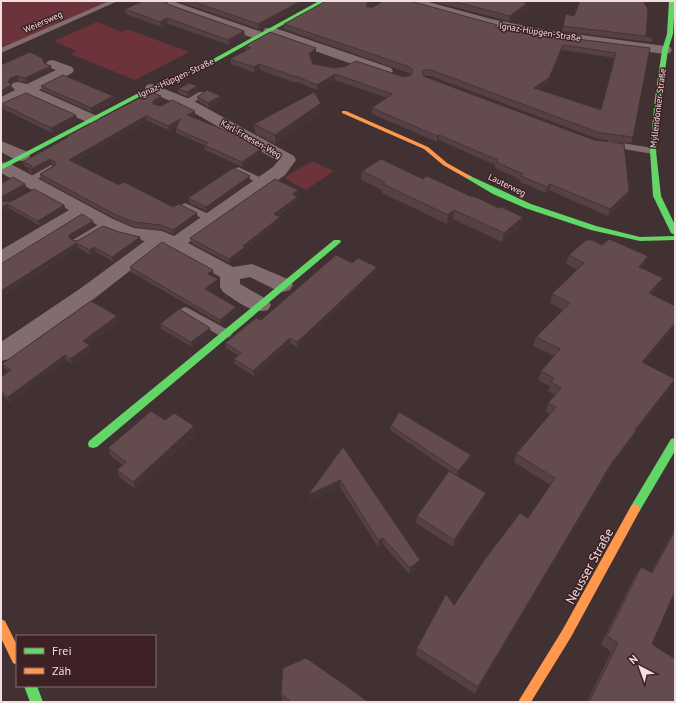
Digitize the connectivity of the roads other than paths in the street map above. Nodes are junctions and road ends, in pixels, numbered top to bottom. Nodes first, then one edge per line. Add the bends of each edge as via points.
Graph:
1 (115, 1) edge
2 (323, 1) edge
3 (416, 1) edge
4 (673, 3) edge
5 (172, 5) edge
6 (266, 33) junction
7 (665, 50) junction
8 (1, 51) edge
9 (354, 60) junction
10 (53, 64) dead end
11 (336, 69) edge
12 (397, 75) edge
13 (12, 83) edge
14 (152, 88) junction
15 (28, 90) junction
16 (202, 94) edge
17 (176, 102) junction
18 (1, 103) edge
19 (344, 112) dead end
20 (92, 119) junction
21 (603, 143) edge
22 (1, 146) edge
23 (653, 151) junction
24 (22, 156) junction
25 (2, 168) edge
26 (51, 168) edge
27 (238, 170) edge
28 (263, 182) junction
29 (32, 186) junction
30 (185, 206) edge
31 (82, 210) junction
32 (211, 219) junction
33 (106, 222) junction
34 (675, 232) edge
35 (675, 238) edge
36 (76, 241) edge
37 (169, 241) junction
38 (337, 242) dead end
39 (1, 258) edge
40 (230, 274) junction
41 (283, 285) junction
42 (261, 305) junction
43 (186, 311) edge
44 (226, 334) junction
45 (1, 353) edge
46 (675, 442) edge
47 (93, 444) dead end
48 (1, 624) edge
49 (16, 657) edge
50 (30, 687) edge
51 (37, 702) edge
52 (524, 702) edge

1 - 8 lane, Weiersweg
2 - 6 street, Ignaz-Hüpgen-Straße
3 - 7 street, Ignaz-Hüpgen-Straße via 489,23
4 - 7 street, Myllendonker Straße via 670,34
5 - 6 street
6 - 9 street via 324,56
6 - 14 street, Ignaz-Hüpgen-Straße via 208,64
7 - 23 street, Myllendonker Straße
9 - 11 street
9 - 12 street
10 - 15 street via 68,70
13 - 15 street
14 - 17 street, Karl-Freesen-Weg
14 - 20 street, Ignaz-Hüpgen-Straße
15 - 18 street
15 - 20 street
16 - 17 lane
17 - 28 street, Karl-Freesen-Weg via 288,160 279,171
19 - 35 street, Lauterweg via 426,148 445,164 528,206 594,228 640,239
20 - 24 street, Ignaz-Hüpgen-Straße
21 - 23 lane
22 - 24 street
23 - 34 street, Myllendonker Straße via 657,196
24 - 25 street, Ignaz-Hüpgen-Straße
25 - 29 street
26 - 29 lane
27 - 28 lane
28 - 32 street, Karl-Freesen-Weg
29 - 31 street
30 - 32 lane
31 - 33 street
31 - 39 street
32 - 37 street, Karl-Freesen-Weg
33 - 36 lane
33 - 37 street via 131,233
37 - 40 street
37 - 45 street, Karl-Freesen-Weg
38 - 41 street
40 - 41 street via 252,270
40 - 42 street via 230,287
41 - 42 street
42 - 44 street
43 - 44 lane
44 - 47 street
46 - 52 street, Neusser Straße via 640,500 568,634
48 - 49 street
50 - 51 street

